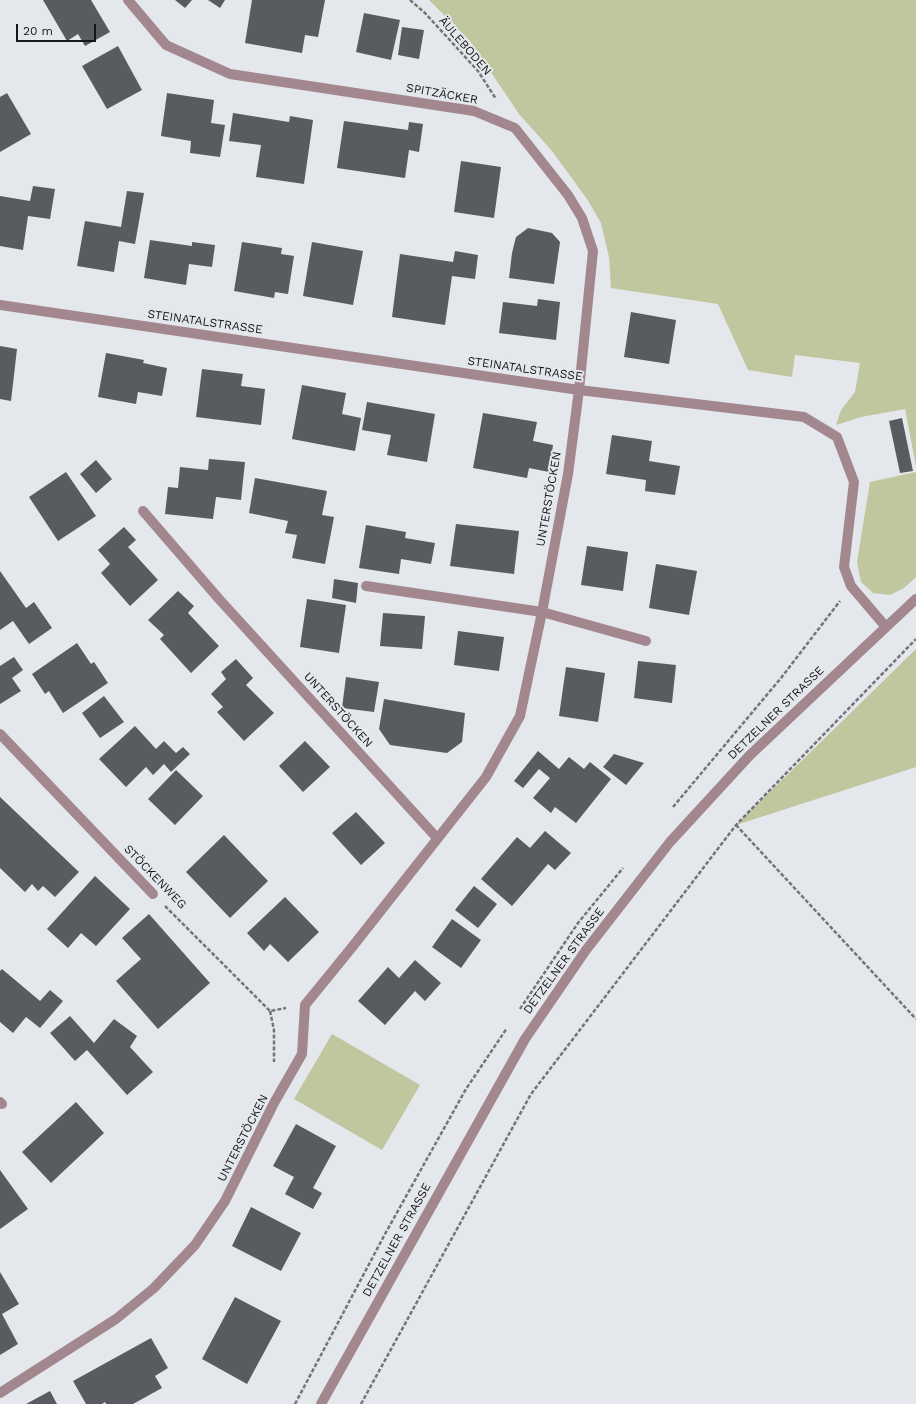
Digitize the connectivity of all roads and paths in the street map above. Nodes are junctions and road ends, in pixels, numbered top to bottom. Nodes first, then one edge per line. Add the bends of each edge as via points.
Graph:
1 (128, 0) edge
2 (410, 0) edge
3 (515, 128) junction
4 (0, 305) edge
5 (579, 390) junction
6 (143, 511) dead end
7 (366, 586) dead end
8 (916, 599) edge
9 (542, 612) junction
10 (886, 627) junction
11 (916, 639) edge
12 (646, 641) dead end
13 (0, 734) edge
14 (736, 825) junction
15 (437, 838) junction
16 (153, 894) joint
17 (305, 1005) junction
18 (270, 1011) junction
19 (916, 1019) edge
20 (274, 1066) dead end
21 (0, 1393) edge
22 (321, 1404) edge
23 (361, 1404) edge

1 - 3 street, SPITZÄCKER via 166,45 230,74 474,111
2 - 3 path, ÄULEBODEN via 478,71
3 - 5 street, SPITZÄCKER via 568,195 582,218 594,251
4 - 5 street, STEINATALSTRASSE
5 - 9 street, UNTERSTÖCKEN via 568,474
5 - 10 street, STEINATALSTRASSE via 804,418 837,437 854,482 844,567 851,586
6 - 15 street, UNTERSTÖCKEN via 219,599
7 - 9 street
8 - 10 street, DETZELNER STRASSE
9 - 12 street
9 - 15 street, UNTERSTÖCKEN via 520,716 486,776
10 - 22 street, DETZELNER STRASSE via 750,755 670,842 586,950 525,1039
11 - 14 path
13 - 16 street, STÖCKENWEG
14 - 19 path
14 - 23 path via 531,1094
15 - 17 street, UNTERSTÖCKEN
16 - 18 path, STÖCKENWEG
17 - 18 path
17 - 21 street, UNTERSTÖCKEN via 302,1054 274,1103 225,1201 195,1245 154,1288 116,1319
18 - 20 path via 274,1030

